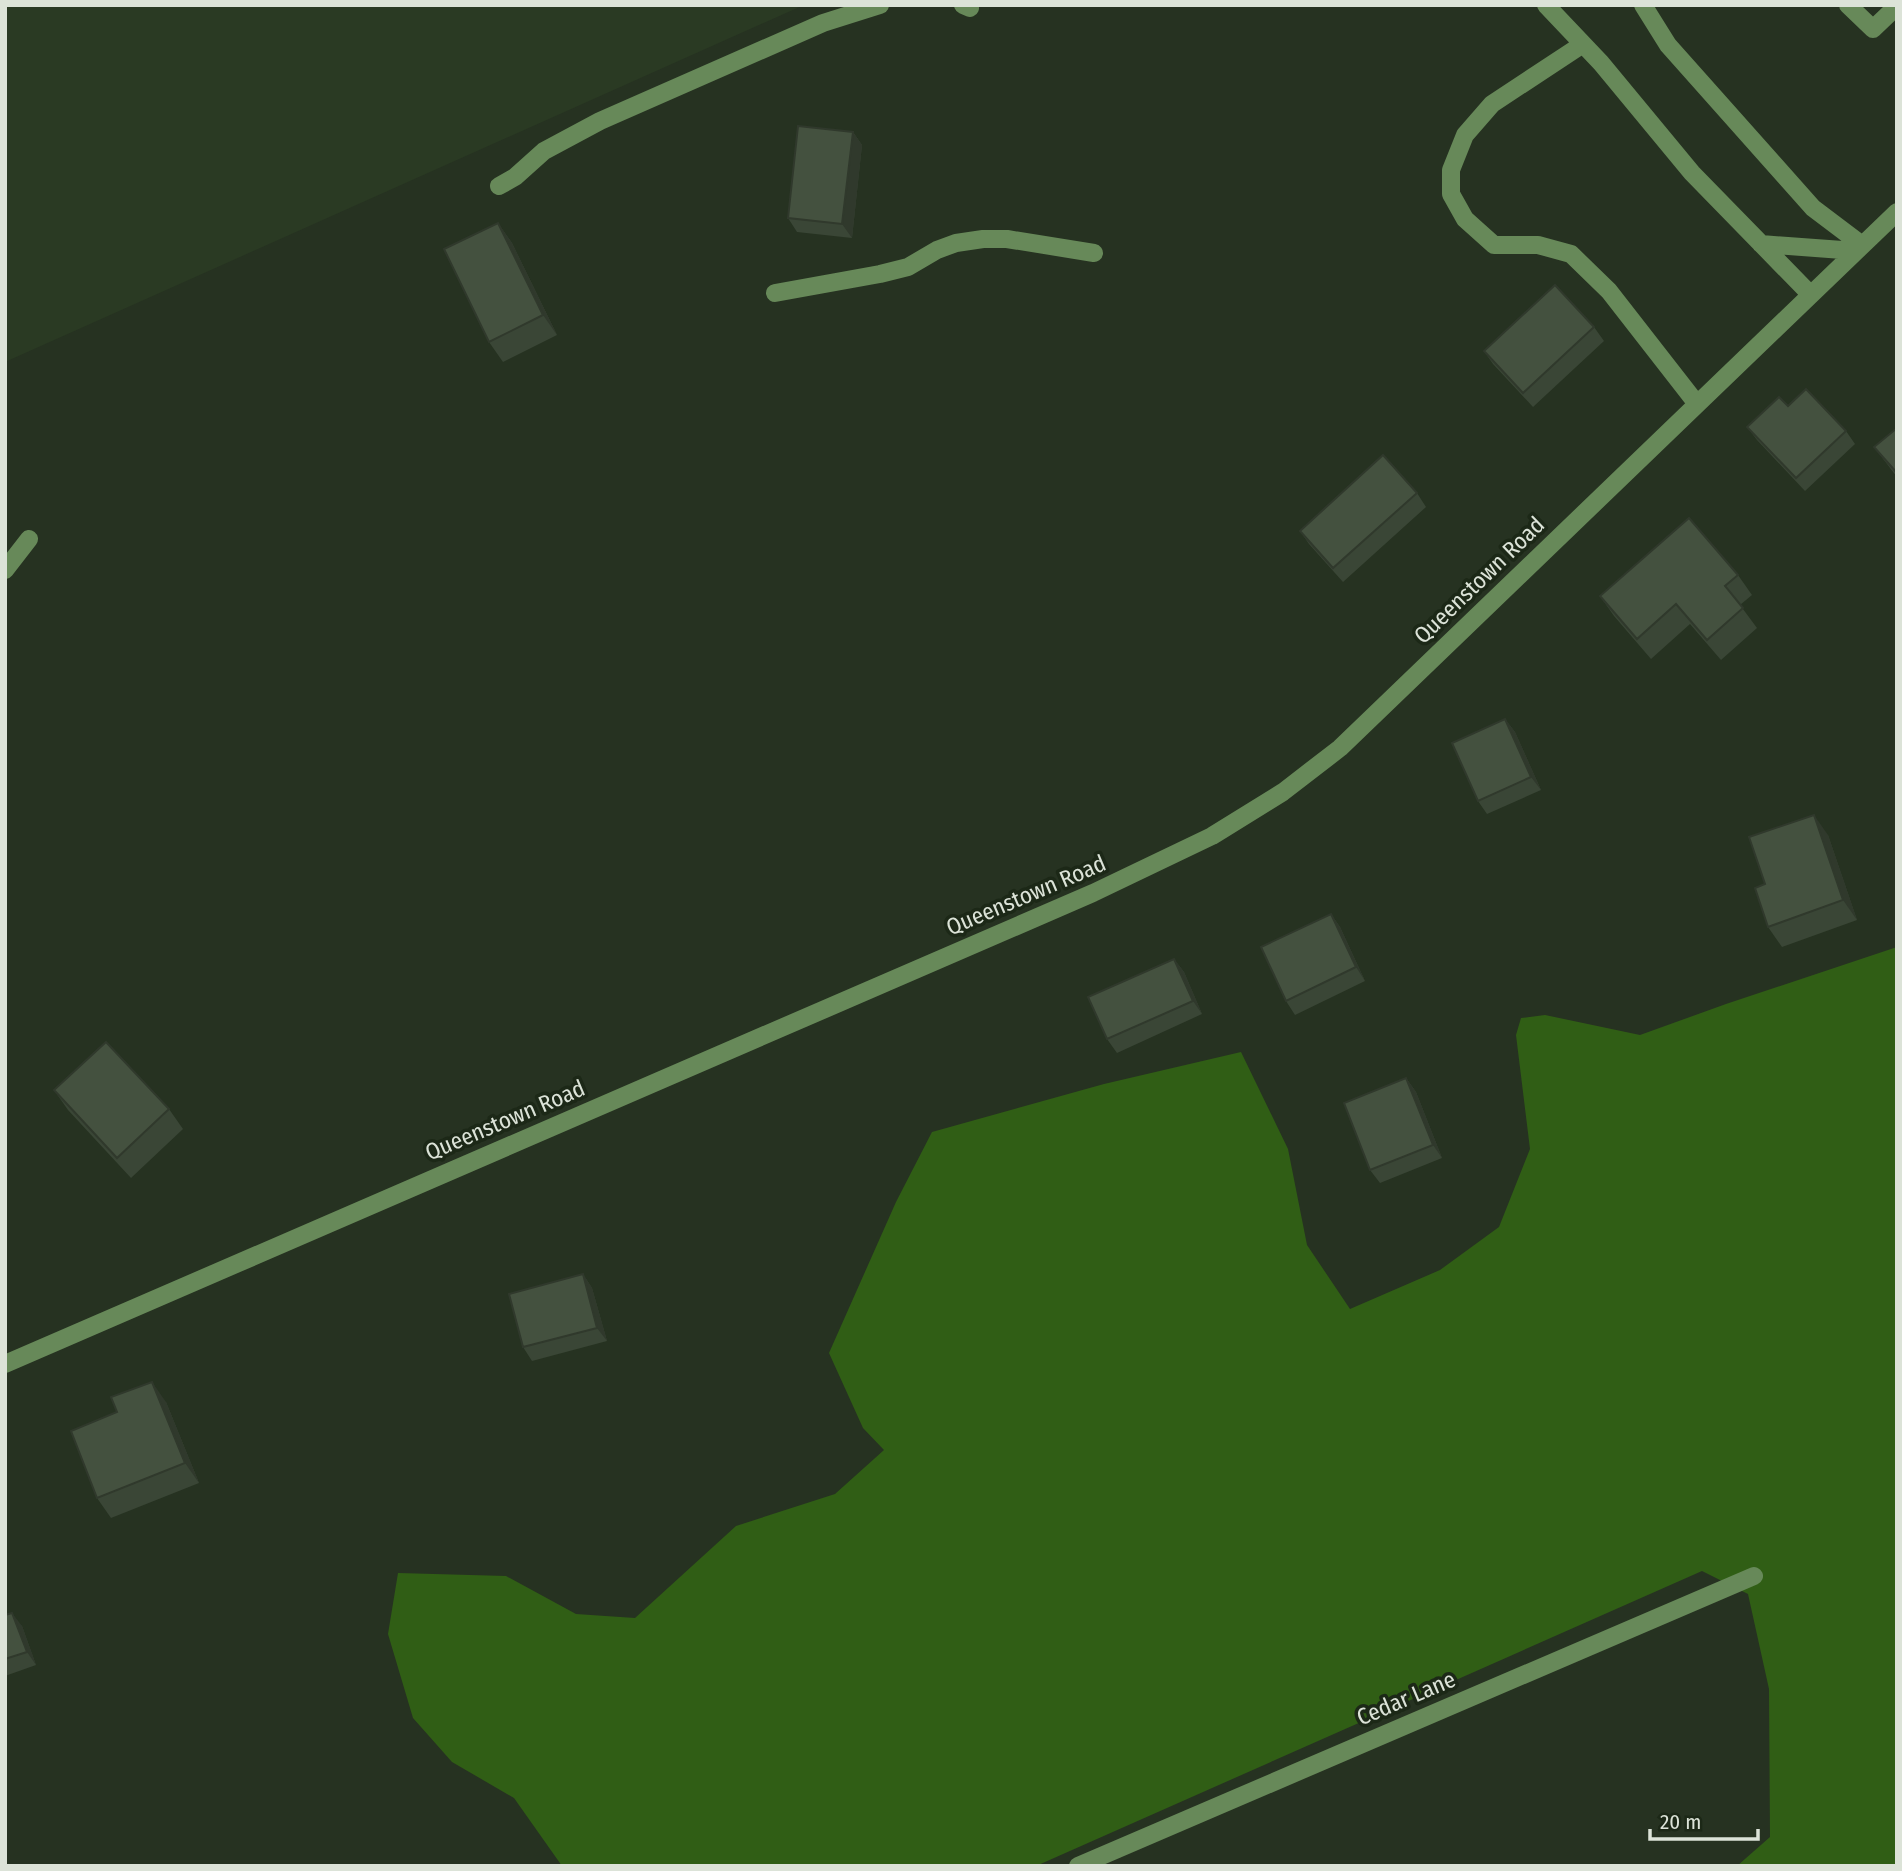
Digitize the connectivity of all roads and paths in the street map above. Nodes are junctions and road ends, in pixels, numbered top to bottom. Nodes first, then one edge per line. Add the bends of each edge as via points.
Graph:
1 (880, 5) edge
2 (1546, 5) edge
3 (1643, 5) edge
4 (1847, 5) edge
5 (1897, 6) edge
6 (1583, 44) junction
7 (499, 186) dead end
8 (1897, 212) edge
9 (1761, 244) junction
10 (1859, 248) junction
11 (1094, 253) dead end
12 (775, 293) dead end
13 (1810, 294) junction
14 (1697, 404) junction
15 (29, 539) dead end
16 (5, 570) edge
17 (5, 1364) edge
18 (1754, 1576) dead end
19 (1078, 1866) edge

1 - 7 street via 823,23 600,121 544,151
2 - 6 street
3 - 10 street via 1668,45 1813,208
4 - 5 street via 1873,29
6 - 9 street via 1692,173
6 - 14 street via 1492,104 1465,135 1451,170 1451,194 1465,219 1494,245 1538,245 1571,254 1609,291
8 - 10 street, Queenstown Road
9 - 10 street
9 - 13 street
10 - 13 street, Queenstown Road
11 - 12 street via 983,239 937,250 908,267
13 - 14 street, Queenstown Road
14 - 17 street, Queenstown Road via 1340,748 1283,792 1212,836 1093,893
15 - 16 street
18 - 19 street, Cedar Lane

